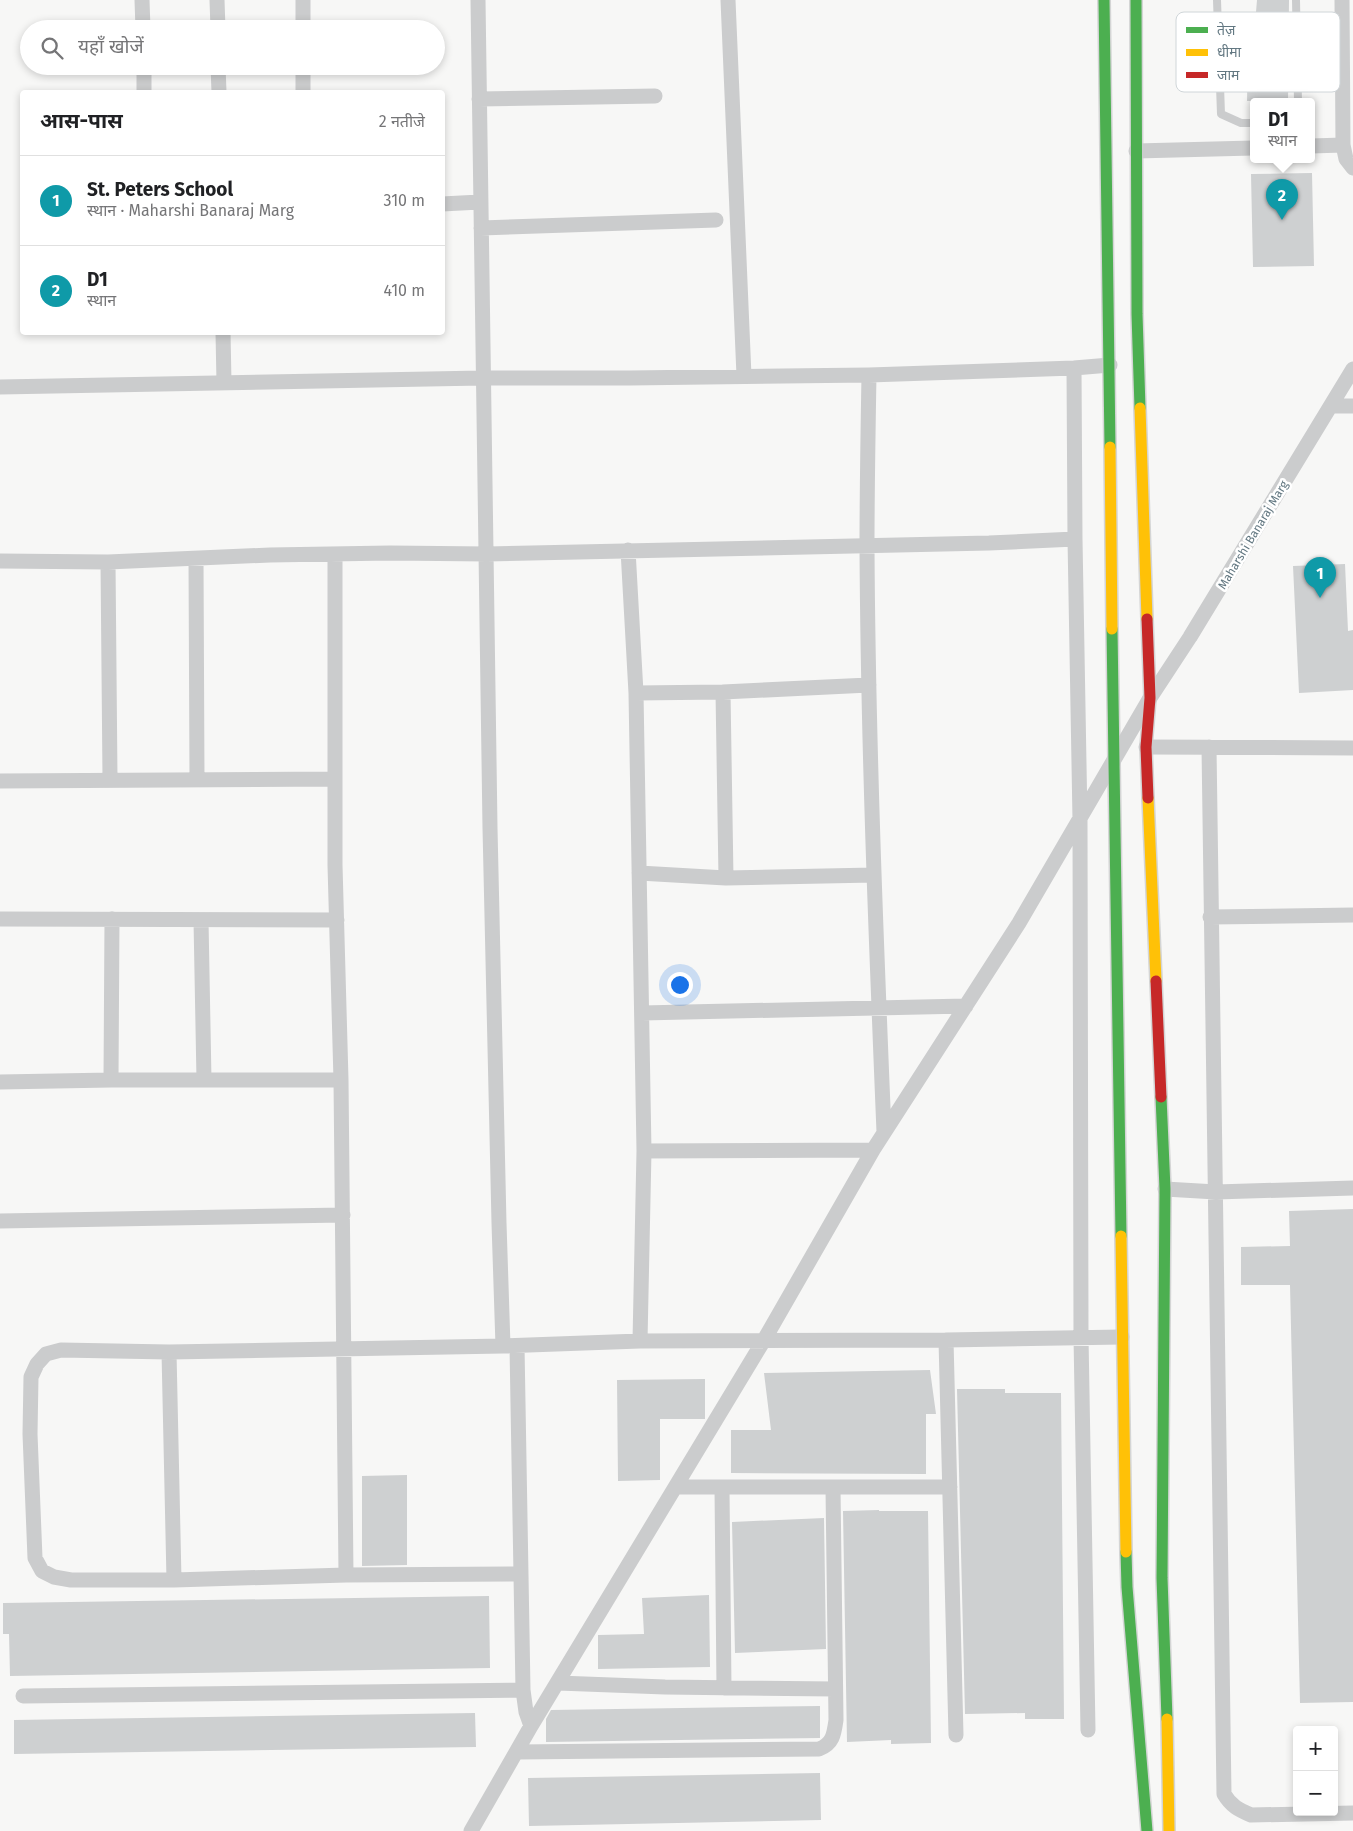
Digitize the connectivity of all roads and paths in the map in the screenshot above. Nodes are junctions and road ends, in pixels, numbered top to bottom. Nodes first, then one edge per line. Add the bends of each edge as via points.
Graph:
1 (142, 0) edge
2 (217, 0) edge
3 (303, 0) edge
4 (478, 0) edge
5 (728, 0) edge
6 (1104, 0) edge
7 (1136, 0) edge
8 (1342, 0) edge
9 (143, 20) edge
10 (218, 20) edge
11 (303, 20) edge
12 (1348, 52) edge
13 (144, 75) edge
14 (218, 75) edge
15 (303, 75) edge
16 (144, 90) edge
17 (219, 90) edge
18 (303, 90) edge
19 (1220, 92) edge
20 (655, 96) dead end
21 (479, 99) junction
22 (1250, 123) edge
23 (1315, 146) edge
24 (1343, 146) junction
25 (1250, 148) edge
26 (1136, 151) junction
27 (1353, 168) edge
28 (480, 202) junction
29 (445, 204) edge
30 (716, 220) dead end
31 (481, 228) junction
32 (223, 335) edge
33 (1110, 365) junction
34 (1074, 368) junction
35 (1353, 369) edge
36 (869, 374) junction
37 (744, 376) junction
38 (482, 378) junction
39 (224, 383) junction
40 (0, 387) edge
41 (1331, 406) junction
42 (1353, 406) edge
43 (1074, 539) junction
44 (867, 545) junction
45 (628, 550) junction
46 (335, 554) junction
47 (487, 554) junction
48 (196, 558) junction
49 (0, 561) edge
50 (108, 562) junction
51 (869, 685) junction
52 (723, 692) junction
53 (636, 693) junction
54 (1150, 698) junction
55 (1146, 747) junction
56 (1209, 747) junction
57 (1353, 748) edge
58 (1115, 758) junction
59 (110, 779) junction
60 (335, 779) junction
61 (196, 780) junction
62 (0, 781) edge
63 (1080, 820) junction
64 (639, 873) junction
65 (874, 875) junction
66 (726, 878) junction
67 (1353, 915) edge
68 (1210, 917) junction
69 (0, 919) edge
70 (112, 919) junction
71 (201, 920) junction
72 (337, 920) junction
73 (966, 1006) junction
74 (879, 1008) junction
75 (642, 1013) junction
76 (111, 1080) junction
77 (204, 1080) junction
78 (341, 1080) junction
79 (0, 1082) edge
80 (884, 1132) junction
81 (873, 1150) junction
82 (644, 1151) junction
83 (1353, 1188) edge
84 (1165, 1189) junction
85 (1216, 1192) junction
86 (343, 1216) junction
87 (0, 1221) edge
88 (1081, 1337) junction
89 (1122, 1337) junction
90 (764, 1340) junction
91 (946, 1340) junction
92 (640, 1341) junction
93 (510, 1346) junction
94 (345, 1349) junction
95 (169, 1352) junction
96 (676, 1487) junction
97 (950, 1487) junction
98 (722, 1488) junction
99 (833, 1488) junction
100 (520, 1574) junction
101 (346, 1575) junction
102 (174, 1580) junction
103 (558, 1683) junction
104 (724, 1688) junction
105 (834, 1689) junction
106 (523, 1690) junction
107 (23, 1696) dead end
108 (531, 1726) junction
109 (1088, 1730) dead end
110 (956, 1735) dead end
111 (517, 1752) junction
112 (1353, 1813) edge
113 (470, 1831) edge
114 (1147, 1831) edge
115 (1169, 1831) edge

1 - 9 street
2 - 10 street
3 - 11 street
4 - 21 street
5 - 37 street
6 - 33 street
7 - 26 street
8 - 12 street
12 - 24 street
13 - 16 street
14 - 17 street
15 - 18 street
19 - 22 lane via 1221,114 1241,123
20 - 21 street
21 - 28 street
23 - 24 street
24 - 27 street via 1346,160
25 - 26 street
26 - 54 street via 1137,314
28 - 29 street
28 - 31 street
30 - 31 street
31 - 38 street
32 - 39 street
33 - 34 street
33 - 58 street
34 - 36 street
34 - 43 street
35 - 41 street, Maharshi Banaraj Marg
36 - 37 street
36 - 44 street
37 - 38 street
38 - 39 street
38 - 47 street
39 - 40 street
41 - 42 street
41 - 54 street, Maharshi Banaraj Marg
43 - 44 street
43 - 63 street
44 - 45 street
44 - 51 street
45 - 47 street
45 - 53 street
46 - 47 street
46 - 48 street
46 - 60 street
47 - 93 street via 498,1223
48 - 50 street
48 - 61 street
49 - 50 street
50 - 59 street
51 - 52 street
51 - 65 street
52 - 53 street
52 - 66 street
53 - 64 street
54 - 55 street
54 - 58 street, Maharshi Banaraj Marg
55 - 56 street
55 - 84 street
56 - 57 street
56 - 68 street
58 - 63 street, Maharshi Banaraj Marg
58 - 89 street
59 - 61 street
59 - 62 street
60 - 61 street
60 - 72 street
63 - 73 street, Maharshi Banaraj Marg via 1020,923
63 - 88 street
64 - 66 street
64 - 75 street
65 - 66 street
65 - 74 street
67 - 68 street
68 - 85 street
69 - 70 street
70 - 71 street
70 - 76 street
71 - 72 street
71 - 77 street
72 - 78 street
73 - 74 street
73 - 80 street, Maharshi Banaraj Marg
74 - 75 street
74 - 80 street
75 - 82 street
76 - 77 street
76 - 79 street
77 - 78 street
78 - 86 street
80 - 81 street, Maharshi Banaraj Marg
81 - 82 street
81 - 90 street, Maharshi Banaraj Marg
82 - 92 street
83 - 85 street
84 - 85 street
84 - 115 street via 1162,1578
85 - 112 street via 1224,1794 1229,1804 1251,1815
86 - 87 street
86 - 94 street
88 - 89 street
88 - 91 street
88 - 109 street
89 - 114 street via 1127,1587
90 - 91 street
90 - 92 street
90 - 96 street, Maharshi Banaraj Marg
91 - 97 street
92 - 93 street
93 - 94 street
93 - 100 street
94 - 95 street
94 - 101 street
95 - 102 street
95 - 102 street via 61,1350 46,1354 31,1377 30,1434 35,1549 42,1571 71,1580
96 - 98 street
96 - 103 street, Maharshi Banaraj Marg
97 - 99 street
97 - 110 street
98 - 99 street
98 - 104 street
99 - 105 street
100 - 101 street
100 - 106 street
101 - 102 street
103 - 104 street
103 - 108 street, Maharshi Banaraj Marg
104 - 105 street
105 - 111 street via 834,1735 826,1746 819,1749
106 - 107 street
106 - 108 street
108 - 111 street, Maharshi Banaraj Marg
111 - 113 street, Maharshi Banaraj Marg

